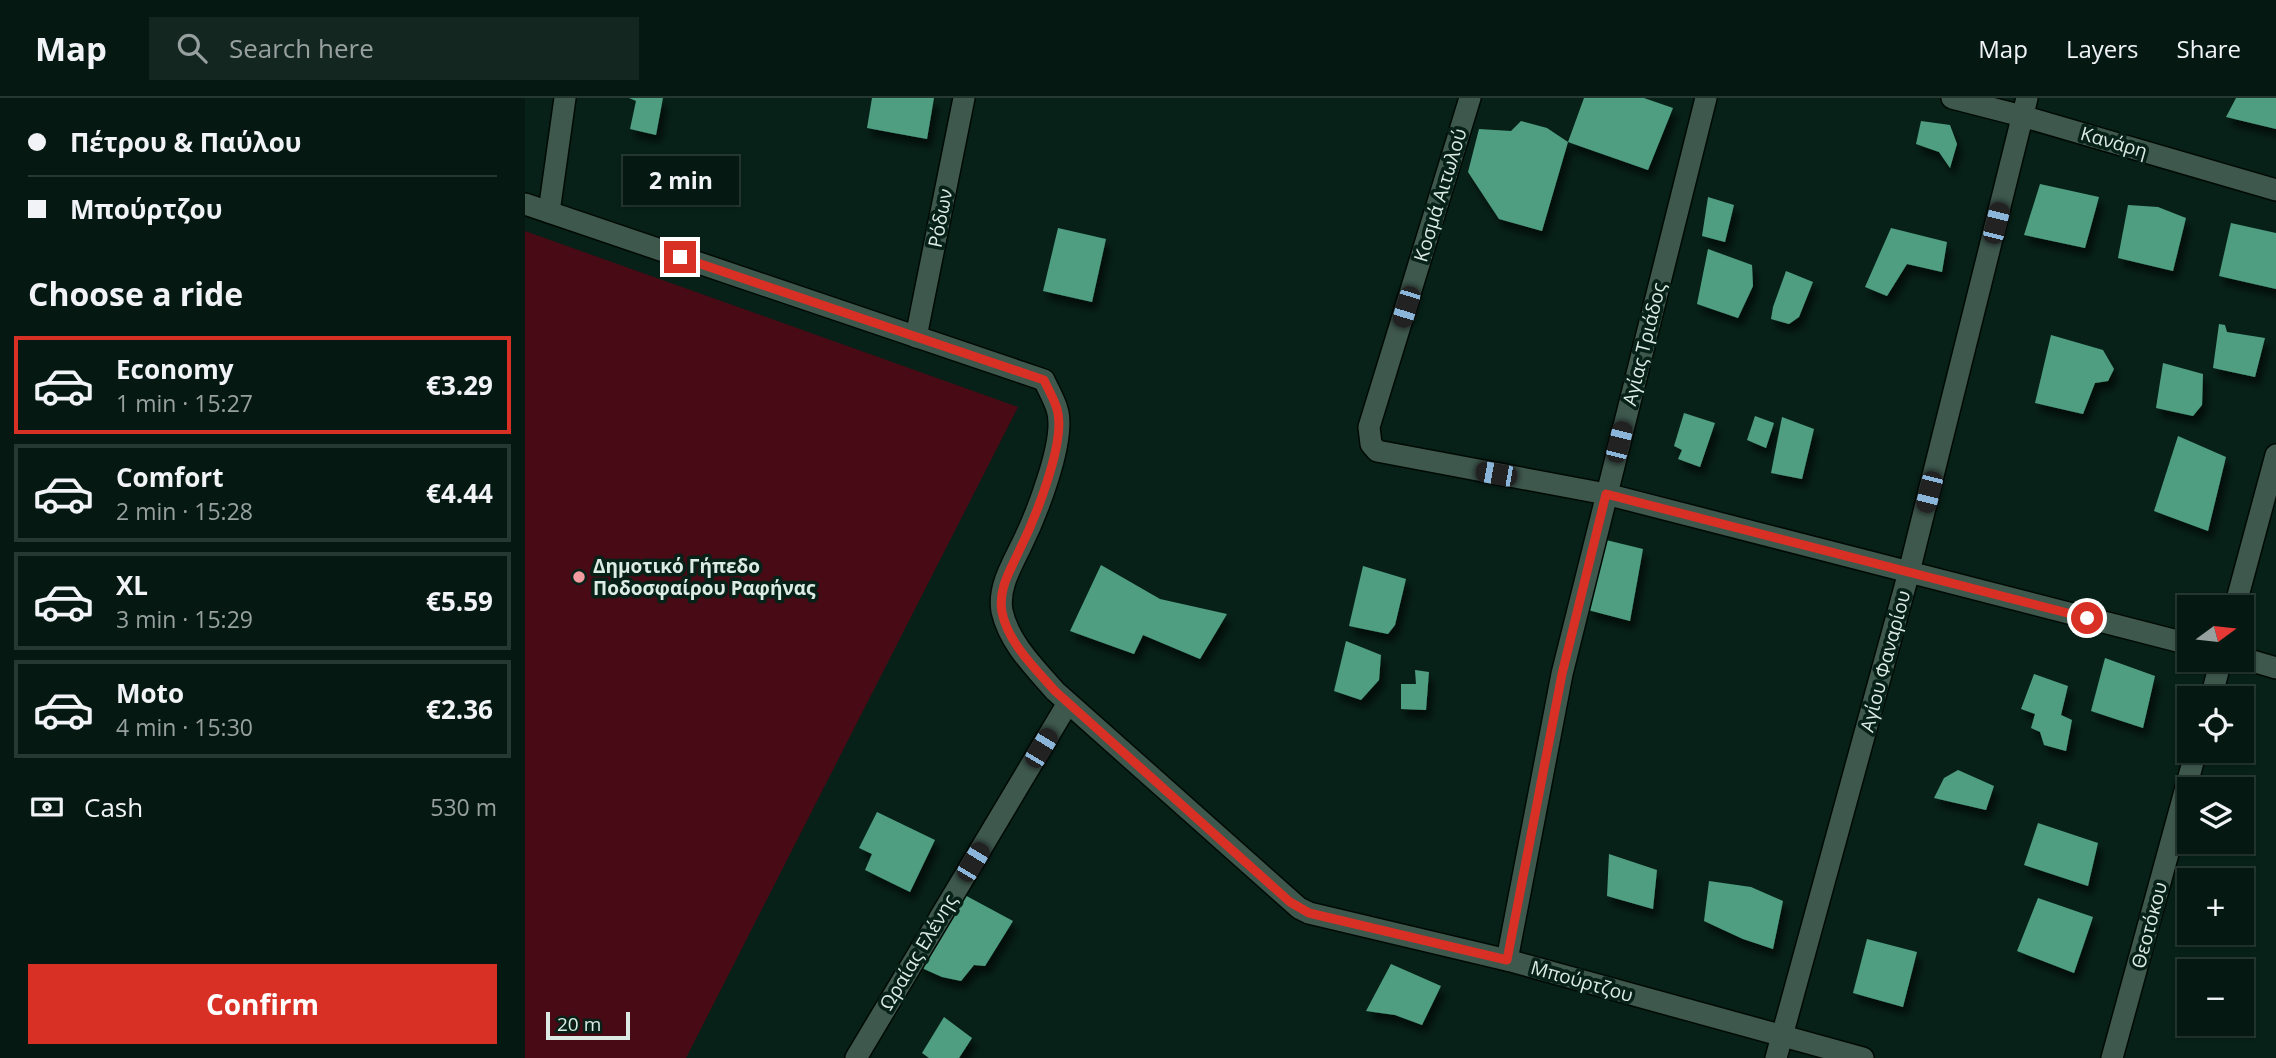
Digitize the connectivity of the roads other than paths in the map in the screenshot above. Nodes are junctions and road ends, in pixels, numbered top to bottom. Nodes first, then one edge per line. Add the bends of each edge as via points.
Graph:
1 (565, 98) edge
2 (964, 98) edge
3 (1470, 98) edge
4 (1706, 98) edge
5 (1952, 98) edge
6 (2024, 107) edge
7 (2276, 190) edge
8 (525, 204) edge
9 (549, 212) junction
10 (916, 337) junction
11 (2276, 455) edge
12 (1606, 494) junction
13 (1909, 572) junction
14 (2238, 595) edge
15 (2177, 641) edge
16 (2254, 662) edge
17 (2276, 668) edge
18 (1068, 703) junction
19 (2193, 763) edge
20 (1507, 960) junction
21 (1782, 1037) junction
22 (856, 1058) edge
23 (1776, 1058) edge
24 (1863, 1058) edge
25 (2112, 1058) edge

1 - 9 street
2 - 10 street, Ρόδων
3 - 12 street, Κοσμά Αιτωλού via 1368,436 1377,451
4 - 12 street, Αγίας Τριάδος
5 - 6 street, Κανάρη
6 - 7 street, Κανάρη
6 - 13 street, Αγίου Φαναρίου
8 - 9 street, Μπούρτζου
9 - 10 street, Μπούρτζου
10 - 18 street, Μπούρτζου via 1044,380 1058,410 1059,434 1045,486 1001,598 1003,614 1023,654
11 - 14 street
12 - 13 street, Κοσμά Αιτωλού
12 - 20 street, Αγίας Τριάδος via 1562,674
13 - 15 street, Κοσμά Αιτωλού
13 - 21 street, Αγίου Φαναρίου
16 - 17 street
18 - 20 street, Μπούρτζου via 1299,908
18 - 22 street, Ωραίας Ελένης
19 - 25 street, Θεοτόκου
20 - 21 street, Μπούρτζου
21 - 23 street, Αγίου Φαναρίου
21 - 24 street, Μπούρτζου

